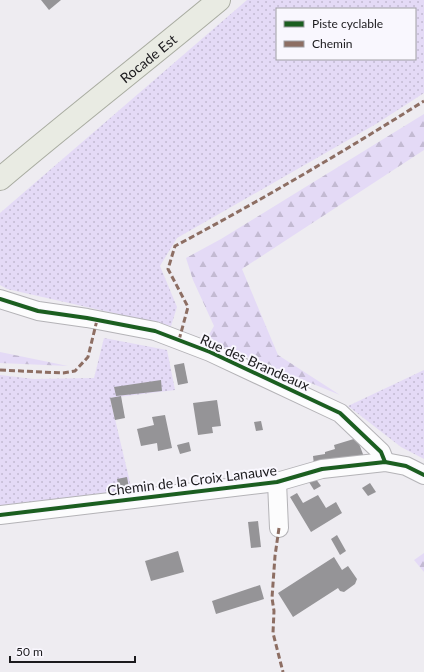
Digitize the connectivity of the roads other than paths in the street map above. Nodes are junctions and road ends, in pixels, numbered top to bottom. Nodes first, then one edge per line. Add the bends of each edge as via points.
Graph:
1 (201, 0) edge
2 (220, 0) edge
3 (75, 116) junction
4 (0, 179) edge
5 (0, 299) edge
6 (385, 462) junction
7 (424, 475) edge
8 (277, 482) junction
9 (0, 515) edge
10 (279, 528) dead end

1 - 3 main road, Rocade Est
2 - 3 main road, Rocade Est
3 - 4 main road, Rocade Est
5 - 6 street, Rue des Brandeaux via 38,311 155,331 210,352 340,413 381,452
6 - 7 street, Chemin de la Croix Lanauve via 406,466
6 - 8 street, Chemin de la Croix Lanauve via 322,469
8 - 9 street, Chemin de la Croix Lanauve
8 - 10 street, Chemin de la Croix Lanauve

